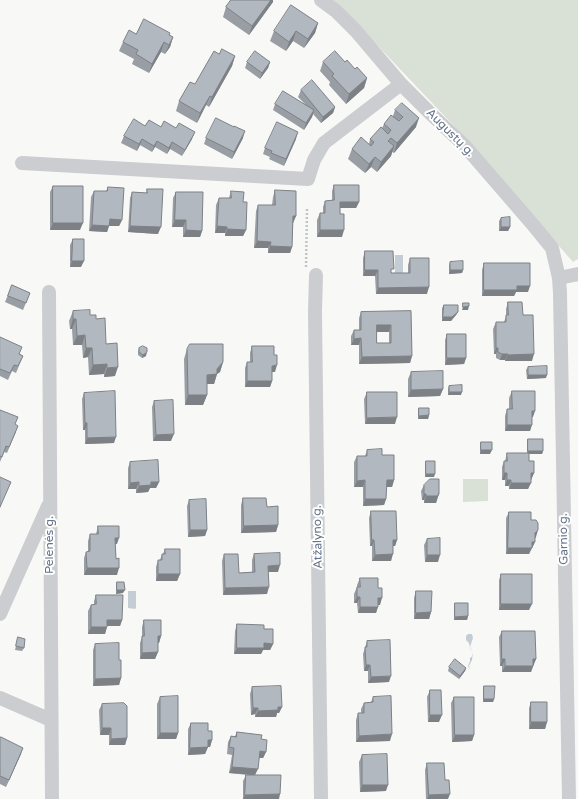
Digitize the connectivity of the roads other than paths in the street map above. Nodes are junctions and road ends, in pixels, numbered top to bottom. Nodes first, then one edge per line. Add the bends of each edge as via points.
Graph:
1 (321, 0) edge
2 (402, 84) junction
3 (22, 163) dead end
4 (578, 274) edge
5 (316, 276) road end
6 (560, 278) junction
7 (49, 292) dead end
8 (50, 502) junction
9 (0, 614) edge
10 (0, 698) edge
11 (51, 720) junction
12 (52, 799) edge
13 (321, 799) edge
14 (568, 799) edge

1 - 2 street, Augustų g. via 336,10
2 - 3 street via 324,142 314,160 308,179
2 - 6 street, Augustų g. via 464,145 552,248
4 - 6 street
5 - 13 street, Atžalyno g.
6 - 14 street, Garnio g.
7 - 8 street, Pelenės g.
8 - 9 street
8 - 11 street, Pelenės g.
10 - 11 street
11 - 12 street, Pelenės g.

